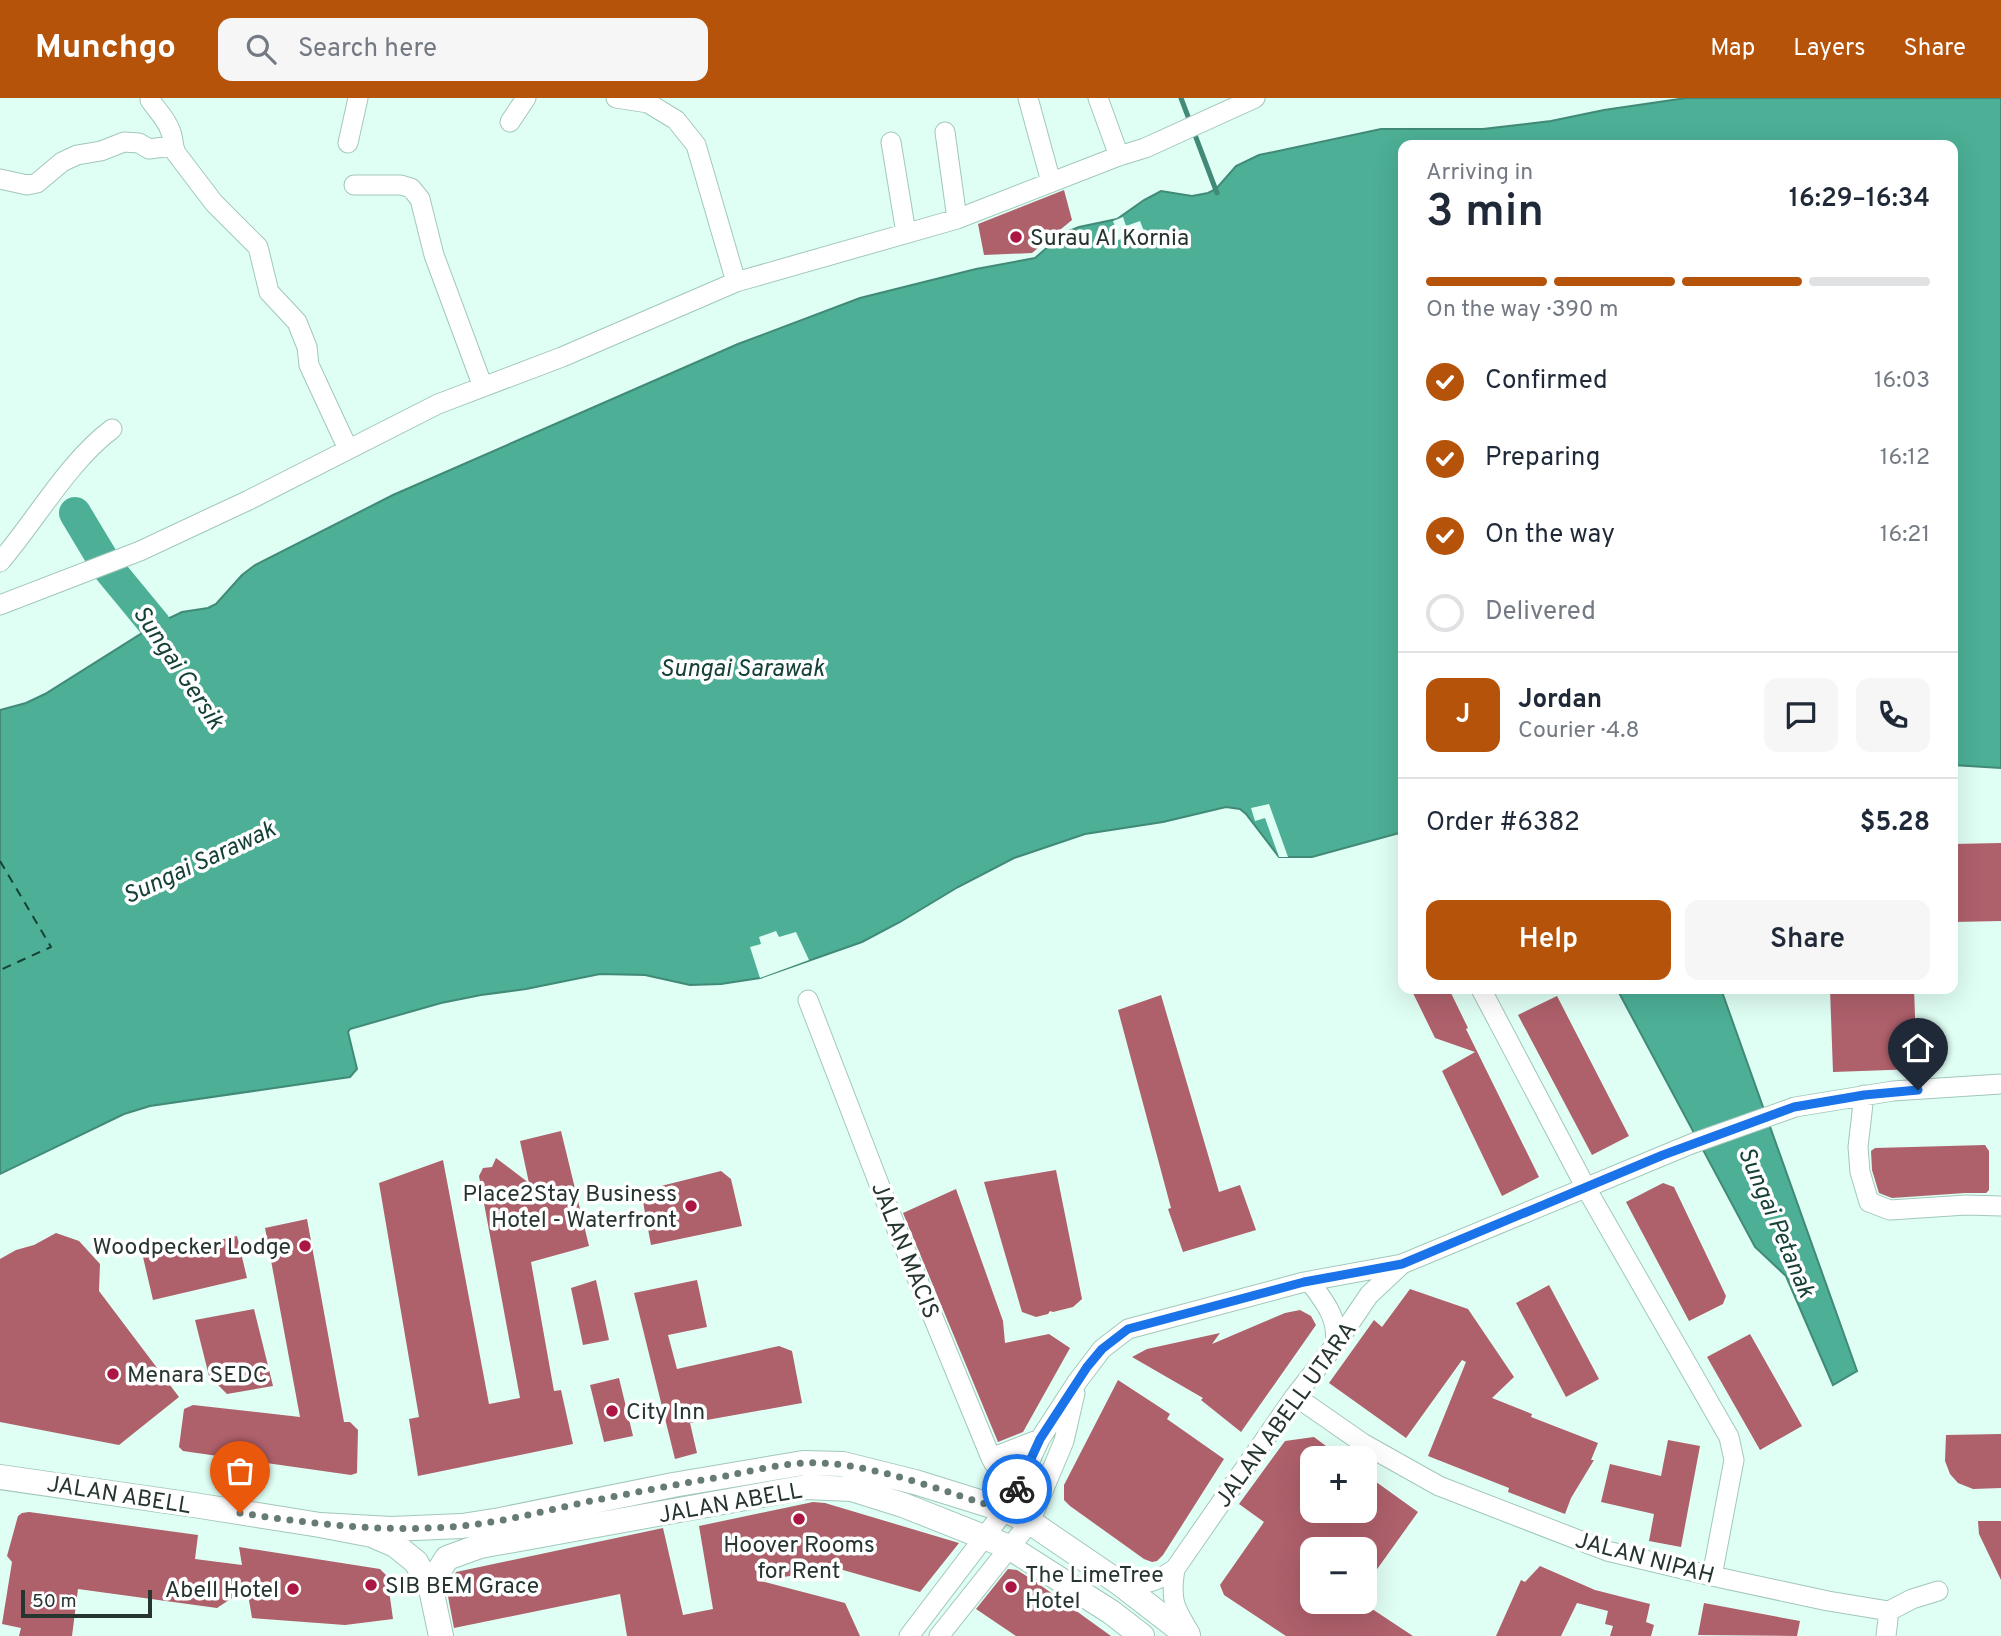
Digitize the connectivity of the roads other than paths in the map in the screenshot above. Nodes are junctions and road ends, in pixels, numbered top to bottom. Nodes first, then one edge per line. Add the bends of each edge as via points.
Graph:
1 (358, 98) edge
2 (526, 98) edge
3 (616, 98) edge
4 (1028, 98) edge
5 (1098, 98) edge
6 (1255, 98) edge
7 (149, 100) dead end
8 (510, 122) dead end
9 (945, 132) dead end
10 (891, 142) dead end
11 (348, 143) dead end
12 (172, 146) junction
13 (1119, 156) junction
14 (0, 179) edge
15 (1051, 182) junction
16 (354, 185) dead end
17 (957, 219) junction
18 (906, 233) junction
19 (736, 282) junction
20 (483, 387) junction
21 (112, 429) dead end
22 (348, 449) junction
23 (0, 562) edge
24 (0, 605) edge
25 (1484, 994) edge
26 (808, 1000) dead end
27 (2001, 1084) edge
28 (1864, 1095) junction
29 (1586, 1188) junction
30 (2001, 1206) edge
31 (1402, 1264) junction
32 (1310, 1282) junction
33 (1335, 1345) junction
34 (1077, 1382) junction
35 (1296, 1396) junction
36 (1040, 1439) junction
37 (991, 1458) junction
38 (0, 1477) edge
39 (1010, 1501) junction
40 (1030, 1522) junction
41 (320, 1525) junction
42 (985, 1537) junction
43 (1009, 1547) junction
44 (1175, 1569) junction
45 (1712, 1576) junction
46 (1118, 1582) junction
47 (431, 1589) junction
48 (1938, 1591) dead end
49 (1889, 1611) junction
50 (441, 1636) edge
51 (909, 1636) edge
52 (940, 1636) edge
53 (1142, 1636) edge
54 (1190, 1636) edge
55 (1886, 1636) edge

1 - 11 street
2 - 8 street
3 - 19 street via 648,103 667,114 696,145
4 - 15 street
5 - 13 street
6 - 13 street
7 - 12 street via 172,133
9 - 17 street
10 - 18 street
12 - 14 street via 149,149 124,142 62,162 37,183
12 - 22 street via 214,203 258,247 269,292 297,322 309,365
13 - 15 street
15 - 17 street
16 - 20 street via 401,185 411,188 420,199 434,255
17 - 18 street
18 - 19 street
19 - 20 street
20 - 22 street
21 - 23 street via 71,469
22 - 24 street via 140,551
25 - 29 street
26 - 37 street, JALAN MACIS
27 - 28 street
28 - 29 street via 1794,1107
28 - 30 street via 1858,1147 1869,1202 1890,1210
29 - 31 street
29 - 45 street via 1732,1446 1734,1460
31 - 32 street
31 - 33 street, JALAN ABELL UTARA via 1369,1295
32 - 33 street via 1335,1321
32 - 34 street via 1128,1329 1102,1349
33 - 35 street, JALAN ABELL UTARA
34 - 36 street
34 - 40 street via 1064,1441
35 - 44 street, JALAN ABELL UTARA
35 - 45 street, JALAN NIPAH via 1364,1444 1439,1486 1607,1551
36 - 37 street
36 - 39 street
37 - 39 street, JALAN MACIS via 1006,1483
38 - 41 main road, JALAN ABELL
39 - 40 main road, JALAN ABELL
39 - 41 main road, JALAN ABELL via 843,1464 803,1463 462,1526
39 - 42 street
40 - 43 street
40 - 46 main road, JALAN ABELL
41 - 47 main road, JALAN ABELL via 372,1535 395,1545 416,1562
42 - 43 main road, JALAN ABELL
42 - 47 main road, JALAN ABELL via 852,1489 806,1487 480,1546 447,1558
42 - 51 street
43 - 52 street
43 - 53 main road, JALAN ABELL
44 - 46 street via 1156,1581
44 - 54 street via 1172,1598
45 - 49 street, JALAN NIPAH
46 - 54 main road, JALAN ABELL
47 - 50 main road, JALAN ABELL
48 - 49 street
49 - 55 street

